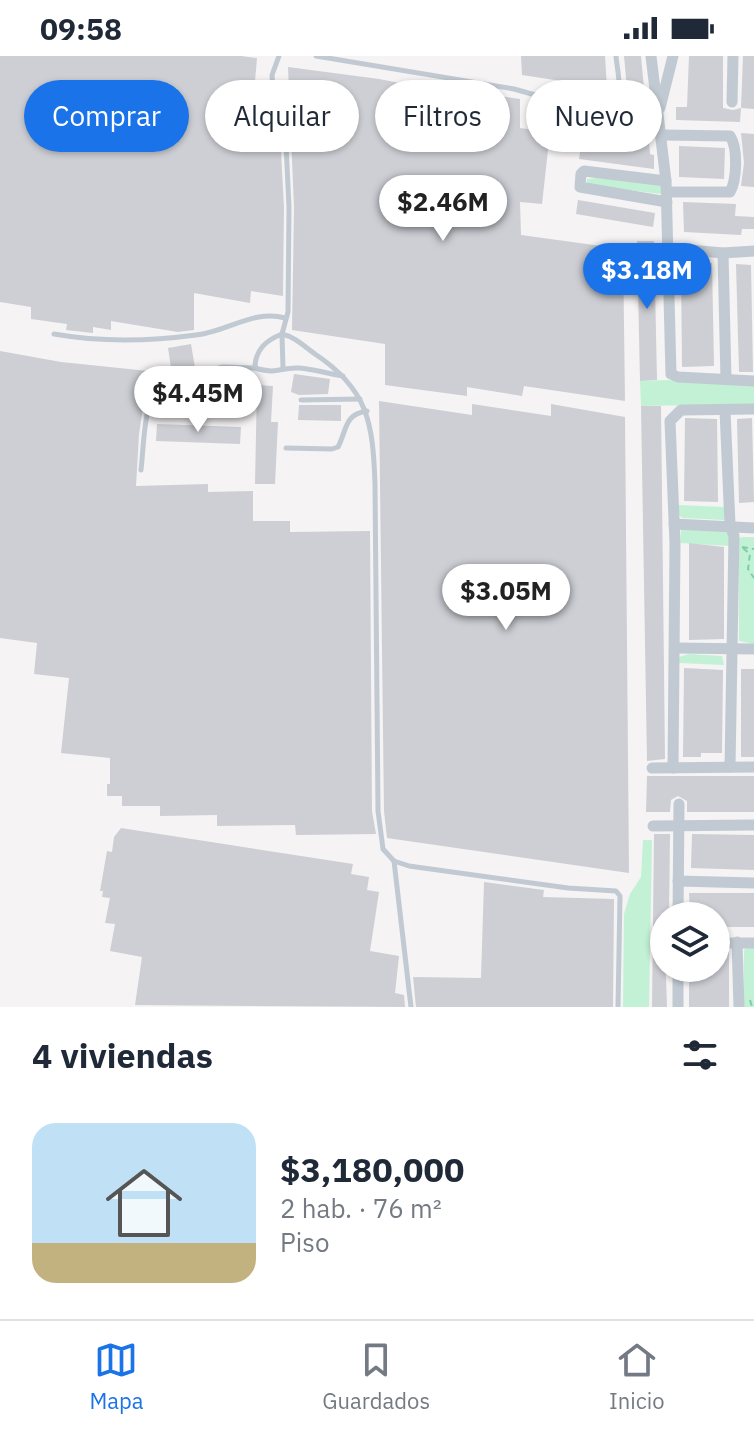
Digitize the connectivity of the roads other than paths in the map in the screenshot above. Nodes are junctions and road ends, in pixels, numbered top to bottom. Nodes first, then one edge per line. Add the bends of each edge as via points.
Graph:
1 (279, 56) edge
2 (316, 56) edge
3 (616, 56) edge
4 (651, 56) edge
5 (673, 56) edge
6 (733, 56) edge
7 (654, 80) edge
8 (662, 98) edge
9 (732, 102) dead end
10 (662, 131) edge
11 (663, 135) junction
12 (667, 192) junction
13 (667, 248) junction
14 (754, 251) edge
15 (723, 253) junction
16 (285, 318) junction
17 (54, 334) dead end
18 (282, 334) junction
19 (255, 368) junction
20 (283, 369) junction
21 (343, 376) junction
22 (726, 379) junction
23 (754, 381) edge
24 (360, 399) junction
25 (301, 400) dead end
26 (754, 409) edge
27 (725, 410) junction
28 (367, 411) junction
29 (286, 448) dead end
30 (141, 470) dead end
31 (674, 524) junction
32 (730, 525) junction
33 (754, 528) edge
34 (675, 648) junction
35 (733, 649) junction
36 (754, 649) edge
37 (730, 767) junction
38 (754, 767) edge
39 (652, 768) dead end
40 (673, 768) junction
41 (679, 804) dead end
42 (679, 825) junction
43 (754, 825) edge
44 (653, 826) dead end
45 (394, 861) junction
46 (678, 881) junction
47 (754, 883) edge
48 (678, 902) edge
49 (730, 942) edge
50 (737, 942) junction
51 (754, 943) edge
52 (678, 982) edge
53 (411, 1007) edge
54 (618, 1007) edge
55 (678, 1007) edge
56 (739, 1007) edge

1 - 16 lane via 272,75 285,123 287,158
2 - 3 lane via 514,89 596,112 615,105 619,95
4 - 7 street
5 - 8 street
6 - 9 street
10 - 11 street
11 - 12 street
11 - 12 street via 730,136 735,143 730,192
12 - 12 street via 584,171 581,174 580,187
12 - 13 street
13 - 15 street
13 - 22 street via 671,374
14 - 15 street
15 - 22 street
16 - 17 lane via 265,315 190,336 105,339
16 - 18 lane
18 - 19 lane via 263,344
18 - 20 lane
18 - 21 lane via 292,336
19 - 20 lane
19 - 30 lane via 223,367 155,388
20 - 21 lane
21 - 24 lane
22 - 23 street
24 - 25 lane
24 - 28 lane
26 - 27 street
27 - 31 street via 681,410 670,421
27 - 32 street
28 - 29 lane via 349,419 338,447
28 - 45 lane via 375,484 378,811 383,849
31 - 32 street
31 - 34 street
32 - 33 street
32 - 35 street via 738,547
34 - 35 street
34 - 40 street
35 - 36 street
35 - 37 street
37 - 38 street
37 - 40 street
39 - 40 street
41 - 42 street
42 - 43 street
42 - 44 street
42 - 46 street
45 - 53 lane
45 - 54 lane via 425,870 616,891
46 - 47 street
46 - 48 street
49 - 50 street
50 - 51 street
50 - 56 street
52 - 55 street

